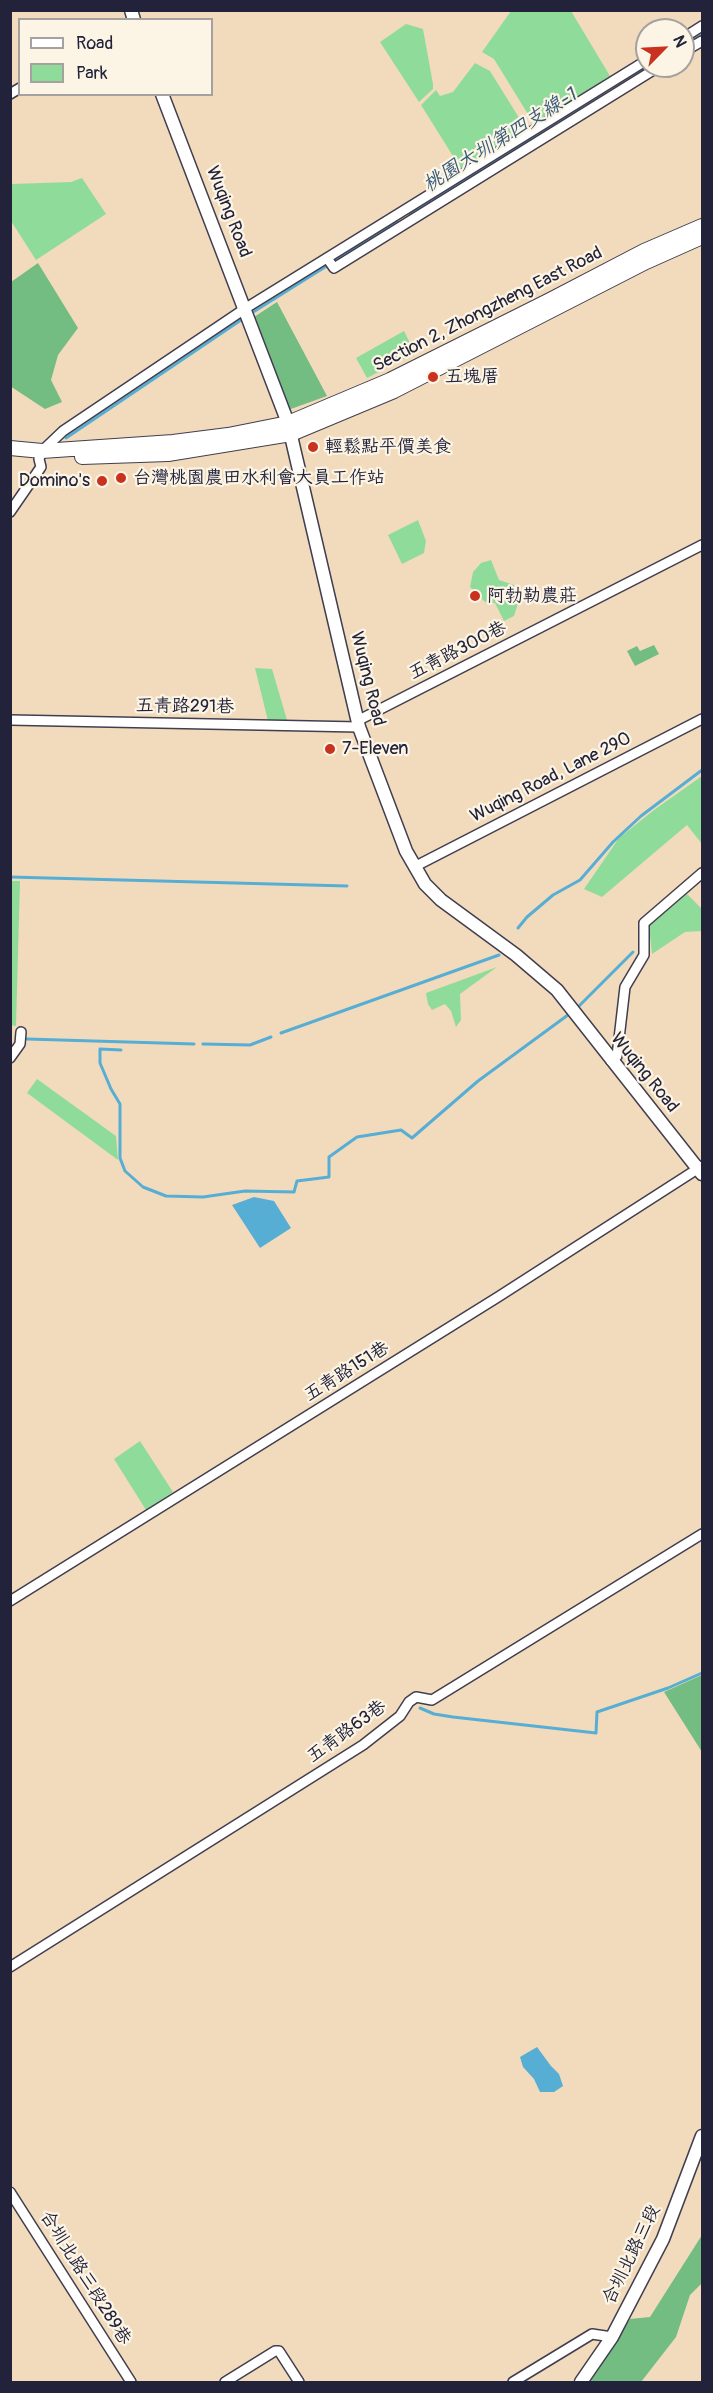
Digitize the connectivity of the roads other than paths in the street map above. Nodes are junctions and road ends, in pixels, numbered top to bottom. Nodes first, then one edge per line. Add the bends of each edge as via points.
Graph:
1 (635, 67) edge
2 (641, 78) edge
3 (163, 96) edge
4 (702, 225) edge
5 (702, 237) edge
6 (327, 258) junction
7 (246, 308) junction
8 (290, 428) junction
9 (10, 448) edge
10 (40, 455) junction
11 (10, 456) edge
12 (10, 512) edge
13 (702, 545) edge
14 (702, 718) edge
15 (10, 720) edge
16 (358, 724) junction
17 (414, 867) junction
18 (702, 873) edge
19 (21, 1032) dead end
20 (10, 1058) edge
21 (611, 1061) junction
22 (701, 1170) edge
23 (702, 1534) edge
24 (10, 1601) edge
25 (10, 1966) edge
26 (702, 2136) edge
27 (10, 2192) edge
28 (612, 2337) junction
29 (131, 2382) edge
30 (225, 2382) edge
31 (299, 2382) edge
32 (513, 2382) edge
33 (581, 2382) edge

1 - 6 street
2 - 6 street via 334,268
3 - 7 street, Wuqing Road
4 - 8 main road, Section 2, Zhongzheng East Road
5 - 8 main road, Section 2, Zhongzheng East Road via 394,391
6 - 7 street
7 - 8 street, Wuqing Road
7 - 10 street via 63,431
8 - 10 main road
8 - 16 street, Wuqing Road
9 - 10 main road
10 - 11 main road
10 - 12 street via 41,467
13 - 16 street, 五青路300巷
14 - 17 street, Wuqing Road, Lane 290
15 - 16 street, 五青路291巷
16 - 17 street, Wuqing Road via 393,822
17 - 21 street, Wuqing Road via 441,900 516,954 557,990
18 - 21 street via 644,923 644,955 625,987 617,1056
19 - 20 street via 20,1044
21 - 22 street, Wuqing Road
22 - 24 street, 五青路151巷
23 - 25 street, 五青路63巷 via 432,1700 416,1697 400,1716 363,1745
26 - 28 street, 合圳北路三段 via 663,2239
27 - 29 street, 合圳北路三段289巷
28 - 32 street via 592,2334
28 - 33 street, 合圳北路三段
30 - 31 street via 275,2351 279,2351

